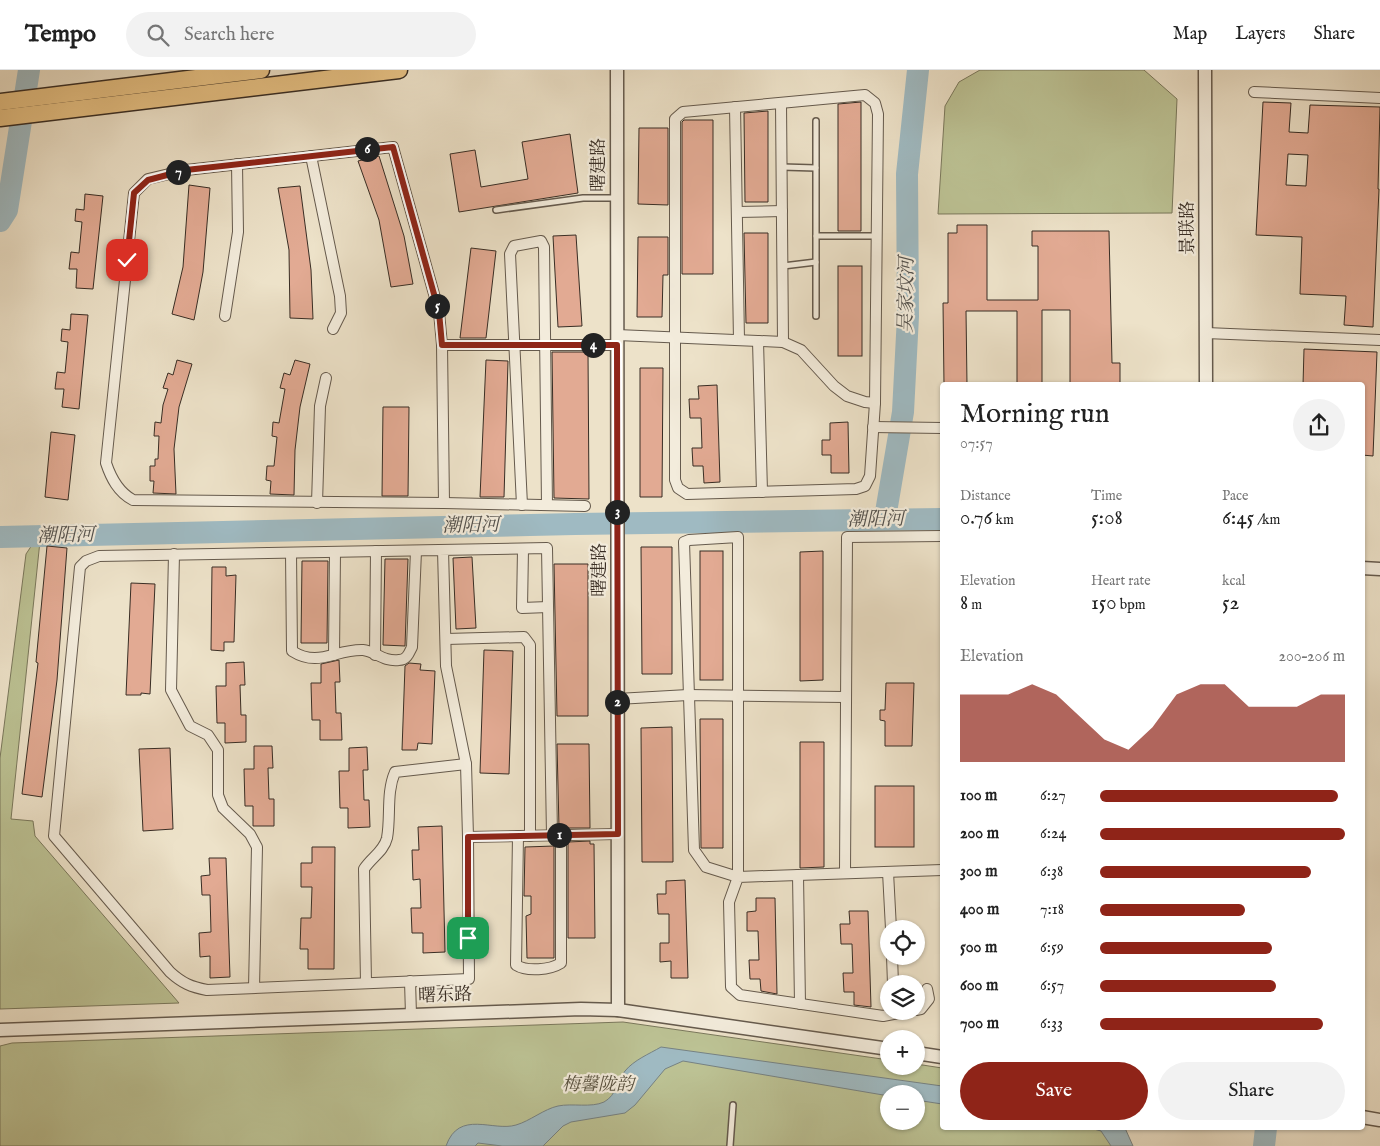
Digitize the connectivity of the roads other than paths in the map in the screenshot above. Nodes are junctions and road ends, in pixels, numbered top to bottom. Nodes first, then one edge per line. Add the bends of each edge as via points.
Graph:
1 (261, 70) edge
2 (399, 70) edge
3 (617, 70) edge
4 (1205, 70) edge
5 (1254, 92) dead end
6 (1380, 98) edge
7 (0, 102) edge
8 (781, 103) junction
9 (735, 107) junction
10 (0, 118) edge
11 (816, 121) dead end
12 (311, 156) junction
13 (237, 164) junction
14 (782, 167) junction
15 (816, 168) junction
16 (617, 198) junction
17 (496, 210) dead end
18 (782, 211) junction
19 (737, 212) junction
20 (816, 236) junction
21 (877, 236) junction
22 (816, 262) junction
23 (783, 266) junction
24 (225, 316) dead end
25 (816, 316) dead end
26 (333, 329) dead end
27 (1206, 333) junction
28 (675, 338) junction
29 (617, 340) junction
30 (739, 340) junction
31 (1380, 340) edge
32 (758, 341) junction
33 (784, 342) junction
34 (442, 345) junction
35 (514, 345) junction
36 (546, 345) junction
37 (326, 378) dead end
38 (1206, 382) edge
39 (875, 403) junction
40 (873, 427) junction
41 (940, 428) edge
42 (762, 492) junction
43 (317, 503) junction
44 (444, 503) junction
45 (522, 505) junction
46 (548, 505) junction
47 (585, 506) dead end
48 (940, 536) edge
49 (523, 549) junction
50 (416, 550) junction
51 (443, 550) junction
52 (376, 551) junction
53 (335, 552) junction
54 (291, 553) junction
55 (174, 554) junction
56 (1365, 568) edge
57 (1380, 569) edge
58 (548, 606) junction
59 (446, 639) junction
60 (334, 655) junction
61 (375, 655) junction
62 (688, 695) junction
63 (738, 696) junction
64 (845, 697) junction
65 (617, 699) junction
66 (466, 764) junction
67 (618, 834) junction
68 (556, 835) junction
69 (518, 836) junction
70 (530, 836) junction
71 (468, 837) junction
72 (940, 870) edge
73 (888, 872) junction
74 (845, 873) junction
75 (798, 875) junction
76 (738, 878) junction
77 (891, 920) edge
78 (410, 981) junction
79 (366, 983) junction
80 (254, 988) junction
81 (927, 989) dead end
82 (800, 1004) junction
83 (925, 1004) edge
84 (618, 1010) junction
85 (411, 1015) junction
86 (880, 1016) edge
87 (0, 1030) edge
88 (880, 1048) edge
89 (925, 1054) edge
90 (940, 1057) edge
91 (733, 1105) dead end
92 (1365, 1118) edge
93 (1380, 1120) edge
94 (730, 1146) edge

1 - 7 main road
2 - 10 main road
3 - 16 street, 曙建路
4 - 27 street, 景联路
5 - 6 street
8 - 9 street
8 - 14 street
8 - 21 street via 865,95 876,103
9 - 19 street
9 - 28 street via 683,112 675,119
11 - 15 lane
12 - 13 street
12 - 26 street via 340,296 340,313
12 - 34 street via 393,147 439,312
13 - 24 street via 238,232
13 - 43 street via 186,170 148,180 134,193 106,463 110,477 124,495 133,500
14 - 15 lane
14 - 18 street
15 - 20 lane
16 - 17 lane via 583,198
16 - 29 street, 曙建路
18 - 19 street
18 - 23 street
19 - 30 street
20 - 21 lane
20 - 22 lane
21 - 39 street
22 - 23 lane
22 - 25 lane
23 - 33 street
27 - 31 street
27 - 38 street, 景联路
28 - 29 street
28 - 30 street
28 - 42 street via 675,480 678,488 687,494
29 - 36 street
29 - 65 street, 曙建路
30 - 32 street
32 - 33 street
32 - 42 street
33 - 39 street via 801,350 847,396
34 - 35 street
34 - 44 street
35 - 36 street
35 - 36 street via 510,254 514,246 540,241 544,247
35 - 45 street
36 - 46 street
37 - 43 street via 320,406
39 - 40 street
40 - 41 street
40 - 42 street via 870,476 865,486
43 - 44 street
44 - 45 street
45 - 46 street
46 - 47 street
48 - 64 street via 847,537
49 - 51 street
49 - 58 street via 547,548
49 - 58 street via 522,608
50 - 51 street
50 - 52 street
50 - 61 street via 412,647 401,660 382,659
51 - 59 street
52 - 53 street
52 - 61 street
53 - 54 street
53 - 60 street
54 - 55 street
54 - 60 street via 292,651 310,659
55 - 80 street via 170,690 190,726 208,735 218,750 218,795 223,808 250,834 257,847
55 - 80 street via 99,556 80,567 54,836 182,983 207,990
56 - 57 street
58 - 68 street
59 - 66 street via 446,666
59 - 70 street via 524,637 530,645
60 - 61 street via 366,650
62 - 63 street
62 - 63 street via 684,542 738,537
62 - 65 street
62 - 76 street via 694,850 706,867
63 - 64 street
63 - 76 street
64 - 74 street
65 - 67 street, 曙建路
66 - 71 street
66 - 79 street via 395,772 390,783 387,839 364,869
67 - 68 street
67 - 84 street, 曙建路
68 - 69 street via 561,963 555,967 522,969 516,965
68 - 70 street
69 - 70 street
69 - 71 street
71 - 78 street via 468,979
72 - 73 street
73 - 74 street
73 - 77 street
74 - 75 street
75 - 76 street
75 - 82 street
76 - 82 street via 729,902 731,987 740,995
78 - 79 street
78 - 85 street
79 - 80 street
81 - 83 street via 929,999
82 - 86 street
84 - 85 street, 曙东路
84 - 88 street, 曙东路
85 - 87 street, 曙东路
89 - 90 street
91 - 94 lane
92 - 93 street

